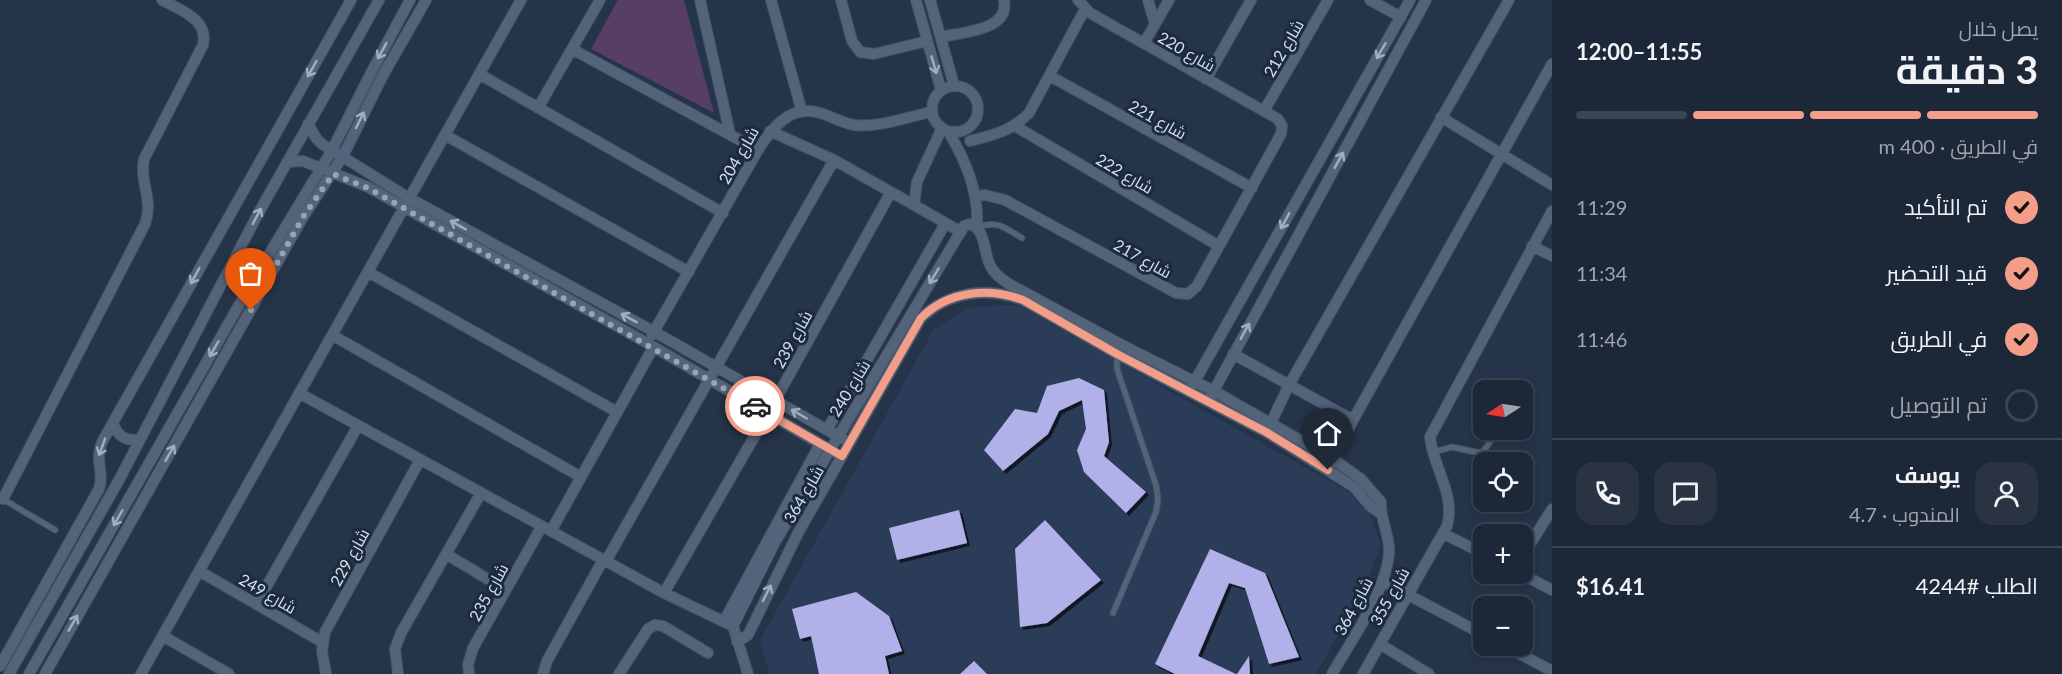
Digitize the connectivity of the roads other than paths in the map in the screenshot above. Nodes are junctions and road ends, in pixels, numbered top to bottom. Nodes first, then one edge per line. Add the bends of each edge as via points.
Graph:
1 (162, 0) edge
2 (351, 0) edge
3 (379, 0) edge
4 (410, 0) edge
5 (426, 0) edge
6 (521, 0) edge
7 (600, 0) edge
8 (700, 0) edge
9 (771, 0) edge
10 (841, 0) edge
11 (916, 0) edge
12 (930, 0) edge
13 (1004, 0) edge
14 (1148, 0) edge
15 (1169, 0) edge
16 (1251, 0) edge
17 (1329, 0) edge
18 (1370, 0) edge
19 (1410, 0) edge
20 (1426, 0) edge
21 (1509, 0) edge
22 (1082, 4) edge
23 (1401, 17) junction
24 (1155, 24) junction
25 (941, 37) junction
26 (927, 41) junction
27 (1144, 43) junction
28 (572, 49) junction
29 (1552, 64) edge
30 (479, 75) junction
31 (1050, 76) junction
32 (1206, 79) junction
33 (954, 85) junction
34 (941, 90) junction
35 (538, 108) junction
36 (1264, 111) junction
37 (802, 112) junction
38 (932, 112) junction
39 (1441, 117) junction
40 (309, 124) junction
41 (971, 125) junction
42 (1015, 126) junction
43 (1282, 126) joint
44 (945, 130) junction
45 (770, 131) junction
46 (730, 134) junction
47 (445, 135) junction
48 (970, 141) junction
49 (332, 150) junction
50 (758, 150) junction
51 (1502, 153) junction
52 (343, 156) junction
53 (834, 160) junction
54 (287, 162) junction
55 (321, 169) junction
56 (969, 172) junction
57 (333, 174) junction
58 (1552, 185) edge
59 (1252, 188) junction
60 (891, 192) junction
61 (975, 196) junction
62 (409, 198) junction
63 (914, 205) junction
64 (403, 208) junction
65 (1552, 211) edge
66 (723, 213) junction
67 (945, 224) junction
68 (977, 227) junction
69 (963, 229) junction
70 (1022, 238) dead end
71 (1220, 246) junction
72 (1532, 246) junction
73 (1552, 256) edge
74 (368, 272) junction
75 (689, 272) junction
76 (654, 332) junction
77 (332, 335) junction
78 (650, 346) junction
79 (1117, 354) junction
80 (1233, 354) junction
81 (717, 367) junction
82 (710, 380) junction
83 (1289, 385) junction
84 (1192, 386) junction
85 (1214, 391) junction
86 (299, 393) junction
87 (775, 400) junction
88 (1209, 401) junction
89 (617, 412) junction
90 (768, 413) junction
91 (1353, 420) junction
92 (113, 423) junction
93 (358, 426) junction
94 (1268, 428) junction
95 (827, 430) junction
96 (837, 436) junction
97 (140, 439) junction
98 (1491, 440) edge
99 (850, 443) junction
100 (825, 447) junction
101 (1434, 452) junction
102 (842, 456) junction
103 (420, 460) junction
104 (1330, 464) junction
105 (100, 473) junction
106 (582, 477) junction
107 (119, 480) junction
108 (481, 493) junction
109 (1, 498) edge
110 (1552, 509) edge
111 (546, 529) junction
112 (55, 530) dead end
113 (1443, 534) junction
114 (1533, 539) edge
115 (1473, 549) edge
116 (446, 554) junction
117 (605, 561) junction
118 (199, 572) junction
119 (1533, 580) edge
120 (1384, 582) junction
121 (506, 590) junction
122 (1552, 590) edge
123 (664, 593) junction
124 (1407, 594) junction
125 (257, 603) junction
126 (1113, 613) dead end
127 (728, 623) junction
128 (1473, 629) edge
129 (163, 636) junction
130 (322, 642) junction
131 (737, 642) junction
132 (1380, 644) junction
133 (708, 653) dead end
134 (1524, 656) edge
135 (0, 666) edge
136 (1552, 671) edge
137 (9, 674) edge
138 (29, 674) edge
139 (45, 674) edge
140 (141, 674) edge
141 (229, 674) edge
142 (326, 674) edge
143 (398, 674) edge
144 (469, 674) edge
145 (543, 674) edge
146 (619, 674) edge
147 (748, 674) edge
148 (1332, 674) edge
149 (1363, 674) edge
150 (1429, 674) edge

1 - 109 street via 197,21 203,29 203,45 144,159 143,180 149,201 145,224
2 -> 92 street
3 - 40 street
4 -> 49 street
52 -> 5 street
6 - 30 street
7 - 28 street
8 - 46 street
9 - 37 street
10 - 26 street via 852,42 860,52 874,54
11 - 26 street
12 - 25 street
13 - 25 street via 1005,10 992,25
14 - 24 street
15 - 24 street
16 - 32 street
17 - 36 street, شارع 212
18 - 23 street
19 - 23 street
80 -> 20 street
21 - 39 street
22 - 27 street, شارع 220
22 - 31 street
23 -> 84 street
24 - 27 street
25 - 33 street
26 -> 34 street
27 - 32 street, شارع 220
28 - 35 street
28 - 46 street
29 - 51 street
30 - 35 street
30 - 47 street
31 - 42 street via 1029,113
31 - 59 street, شارع 221
32 - 36 street, شارع 220
33 - 34 street
33 - 41 street via 974,96 978,111
34 - 38 street via 934,98
35 - 66 street
36 - 43 street, شارع 220
37 - 38 street via 865,125
37 - 45 street, شارع 204 via 780,120
38 - 44 street via 936,123
39 - 51 street
39 - 83 street
40 - 49 street via 316,138
40 - 54 street
41 - 44 street via 964,130
41 - 48 street
42 - 48 street
42 - 71 street, شارع 222
43 - 59 street, شارع 217
44 - 56 street
44 - 63 street via 917,182
45 - 50 street, شارع 204
45 - 53 street
46 - 50 street
47 - 62 street
47 - 75 street
48 - 56 street
49 - 52 street
49 - 55 street
50 - 66 street, شارع 204
51 - 58 street
51 - 91 street
52 - 57 street
52 - 62 street
53 - 60 street
53 - 81 street
54 - 55 street via 303,161
97 -> 54 street
55 - 57 street
55 -> 138 street via 251,284
56 - 61 street
57 - 64 street
139 -> 57 street via 303,217
59 - 71 street, شارع 217
60 - 63 street
60 - 87 street, شارع 239
61 - 68 street
61 - 71 street, شارع 217 via 1005,200 1182,295 1197,286
62 - 64 street
76 -> 62 street
63 - 67 street
64 - 74 street
64 - 78 street
65 - 72 street
66 - 75 street, شارع 204
67 - 69 street
67 - 95 street
68 - 69 street via 970,224
68 - 70 lane via 995,224
68 - 84 street, شارع 364 via 996,275
69 -> 96 street, شارع 240
72 - 73 street
72 - 101 street via 1432,433
74 - 77 street
74 - 89 street
75 - 76 street, شارع 204
76 - 78 street, شارع 204
76 - 81 street
77 - 86 street
77 - 106 street
78 - 82 street
78 - 89 street, شارع 204
79 - 84 street, شارع 364
79 - 99 street, شارع 364 via 1007,294 978,292 958,296 928,310 921,318
79 - 126 lane via 1117,368 1158,500
80 - 83 street
80 - 85 street
81 - 82 street
81 - 87 street
82 - 90 street
82 - 117 street
83 - 91 street
83 - 94 street
84 - 85 street, شارع 364
84 - 88 street, شارع 364
85 - 88 street
85 - 94 street, شارع 364
86 - 93 street
86 - 118 street
87 - 90 street, شارع 239
95 -> 87 street
88 - 94 street, شارع 364
89 - 106 street, شارع 235
90 - 100 street
90 - 123 street, شارع 239
91 - 104 street
92 - 97 street via 126,439
92 -> 105 street via 98,453
93 - 103 street
93 - 125 street
94 - 104 street, شارع 364
95 - 96 street
96 - 99 street
96 - 100 street, شارع 240
97 - 107 street
98 - 101 lane via 1480,453 1452,447
99 - 102 street, شارع 364
100 - 102 street
100 - 127 street, شارع 240
101 - 113 street, شارع 355 via 1449,505
131 -> 102 street, شارع 364 via 748,635 798,533
103 - 108 street
103 - 130 street, شارع 229
104 - 120 street, شارع 364 via 1380,513 1389,550
105 - 107 street via 110,473
105 - 135 street via 99,489
106 - 111 street, شارع 235
107 - 137 street
108 - 111 street
108 - 116 street
109 - 112 lane
110 - 114 street
111 - 117 street
111 - 121 street, شارع 235
113 - 115 street
113 - 124 street, شارع 355
116 - 121 street
116 - 143 street via 397,640
117 - 123 street
117 - 145 street
118 - 125 street, شارع 249
118 - 129 street
119 - 122 street
120 - 124 street
120 - 148 street, شارع 364
121 - 144 street, شارع 235 via 470,657
123 - 127 street
124 - 128 street
124 - 132 street, شارع 355
125 - 130 street, شارع 249
127 - 131 street
129 - 140 street
129 - 141 street
130 - 142 street
131 - 147 street
132 - 149 street, شارع 355
132 - 150 street
133 - 146 street via 655,625 648,629
134 - 136 street

